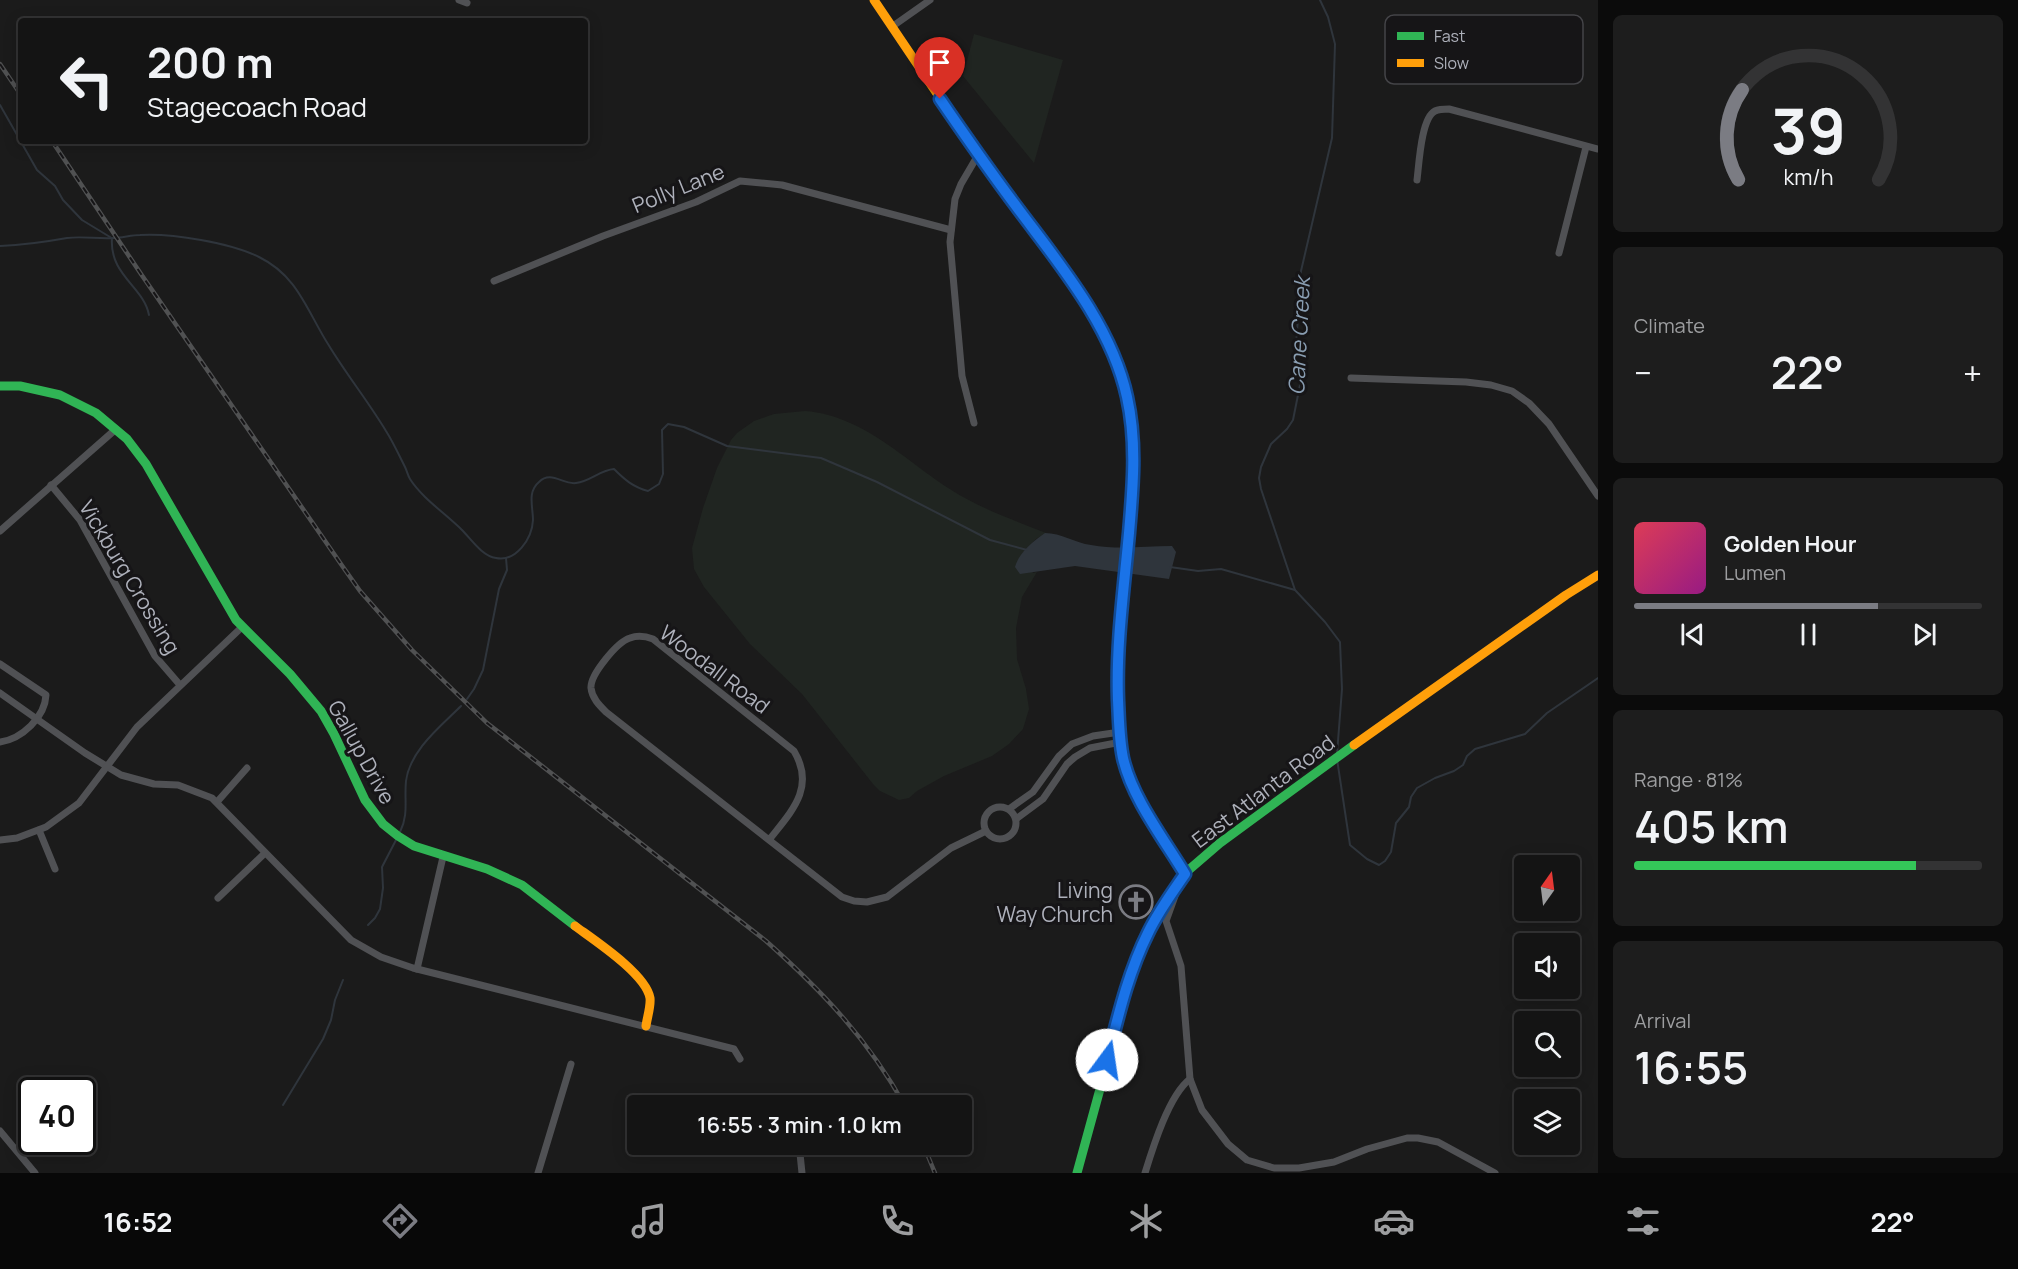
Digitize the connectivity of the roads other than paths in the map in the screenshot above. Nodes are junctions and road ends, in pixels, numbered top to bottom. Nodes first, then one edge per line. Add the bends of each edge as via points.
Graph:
1 (874, 0) edge
2 (930, 0) edge
3 (893, 26) junction
4 (1586, 147) junction
5 (1598, 149) edge
6 (978, 154) junction
7 (1417, 180) dead end
8 (951, 230) junction
9 (1559, 253) dead end
10 (494, 281) dead end
11 (1351, 378) dead end
12 (0, 386) edge
13 (974, 423) dead end
14 (116, 429) junction
15 (51, 485) junction
16 (1598, 496) edge
17 (0, 531) edge
18 (1598, 575) edge
19 (242, 627) junction
20 (0, 664) edge
21 (180, 685) junction
22 (0, 693) edge
23 (38, 720) junction
24 (1121, 737) junction
25 (0, 742) edge
26 (107, 767) junction
27 (247, 768) dead end
28 (217, 802) junction
29 (1009, 809) junction
30 (1016, 819) junction
31 (39, 830) junction
32 (986, 831) junction
33 (0, 840) edge
34 (769, 840) junction
35 (265, 853) junction
36 (443, 857) junction
37 (55, 869) dead end
38 (1185, 874) junction
39 (218, 898) dead end
40 (417, 969) junction
41 (646, 1026) junction
42 (740, 1059) dead end
43 (571, 1064) dead end
44 (1190, 1078) junction
45 (0, 1131) edge
46 (800, 1155) edge
47 (34, 1173) edge
48 (538, 1173) edge
49 (802, 1173) edge
50 (1077, 1173) edge
51 (1145, 1173) edge
52 (1495, 1173) edge

1 - 3 street
2 - 3 street
3 - 6 street
4 - 5 street
4 - 7 street via 1441,109 1428,118
4 - 9 street
6 - 8 street via 961,184
6 - 24 street via 1092,313 1127,395 1133,489 1117,673
8 - 10 street, Polly Lane via 782,185 740,181
8 - 13 street via 956,321
11 - 16 street via 1466,382 1512,391 1549,424
12 - 14 street, Gallup Drive via 44,389 64,396
14 - 15 street
14 - 19 street, Gallup Drive via 140,454
15 - 17 street
15 - 21 street, Vickburg Crossing via 80,520 155,656
18 - 38 street, East Atlanta Road via 1302,781
19 - 21 street
19 - 36 street, Gallup Drive via 319,708 359,792 378,818 395,835
20 - 23 street via 46,695
21 - 26 street via 136,727
22 - 23 street
23 - 25 street via 10,741
23 - 26 street
24 - 29 street via 1088,737 1072,744 1033,792
24 - 30 street via 1075,757 1043,799
24 - 38 street via 1136,793
26 - 28 street via 140,780 178,785
26 - 31 street via 79,803
27 - 28 street
28 - 35 street
29 - 30 street
29 - 32 street via 990,811 984,820
30 - 32 street via 1015,831 1006,838 994,838
31 - 33 street
31 - 37 street
32 - 34 street, Woodall Road via 949,850 887,897 867,903 842,897
34 - 34 street, Woodall Road via 596,701 591,687 593,676 625,640 638,636 653,639 794,751 803,775 800,797
35 - 39 street
35 - 40 street via 351,940 381,957
36 - 40 street
36 - 41 street, Gallup Drive via 507,876 632,970 650,998
38 - 44 street via 1166,921 1181,966
38 - 50 street, East Atlanta Road via 1148,932 1134,965
40 - 41 street
41 - 42 street via 734,1049
43 - 48 street
44 - 51 street via 1181,1086 1171,1107
44 - 52 street via 1202,1110 1228,1144 1247,1160 1265,1166 1299,1168 1334,1162 1407,1138 1438,1142
45 - 47 street
46 - 49 street

